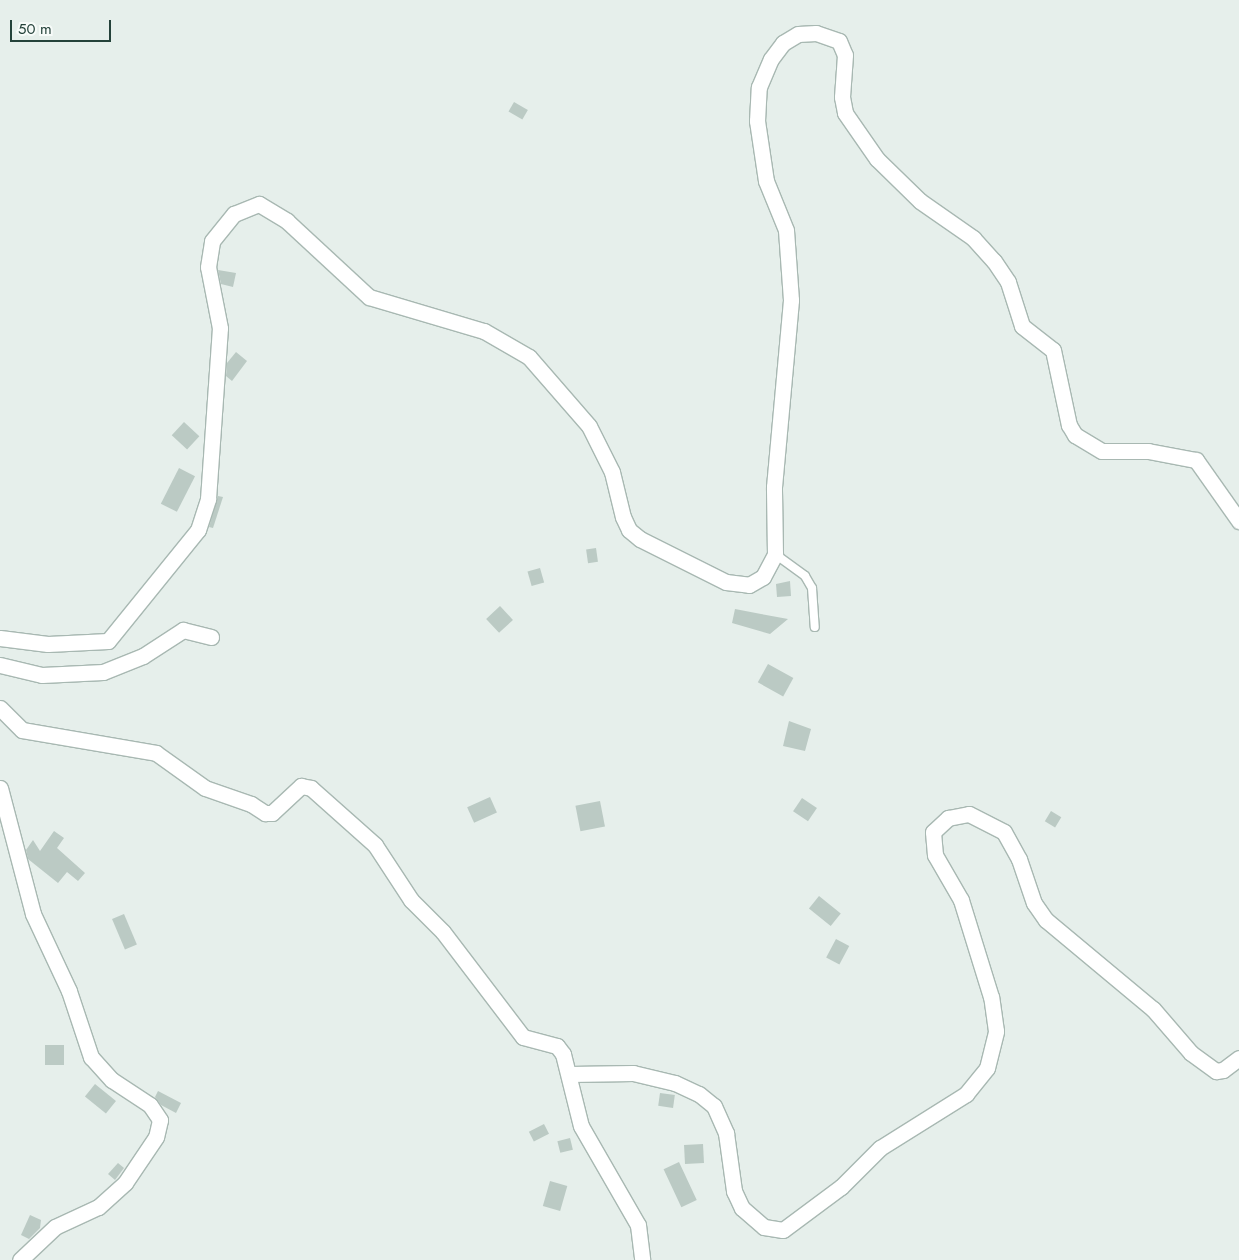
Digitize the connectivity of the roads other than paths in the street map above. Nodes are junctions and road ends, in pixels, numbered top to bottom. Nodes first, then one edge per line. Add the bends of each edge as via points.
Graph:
1 (1239, 521) edge
2 (775, 554) junction
3 (815, 627) dead end
4 (211, 637) dead end
5 (0, 638) edge
6 (0, 665) edge
7 (0, 708) edge
8 (0, 788) edge
9 (1239, 1058) edge
10 (570, 1074) junction
11 (20, 1260) edge
12 (642, 1260) edge

1 - 2 street via 1196,460 1148,451 1102,451 1075,435 1069,425 1053,350 1022,326 1008,282 994,261 972,238 920,202 876,159 845,113 842,97 845,55 839,41 816,33 798,34 782,43 759,87 757,121 766,181 786,230 791,300 774,487
2 - 3 lane via 805,576 812,588
2 - 5 street via 763,577 749,585 726,582 640,538 629,530 612,472 588,426 529,357 484,331 369,297 287,221 259,204 234,214 212,241 208,267 220,328 208,499 198,530 108,641 48,644
4 - 6 street via 183,630 143,656 103,672 42,674
7 - 10 street via 22,730 156,753 205,788 251,804 265,813 272,813 301,786 311,788 375,845 411,900 443,932 523,1037 557,1046
8 - 11 street via 33,914 69,991 91,1057 112,1080 150,1105 160,1120 156,1137 124,1183 98,1207 55,1227
9 - 10 street via 1223,1070 1216,1071 1191,1053 1153,1010 1046,920 1034,903 1019,859 1004,832 969,814 948,818 934,832 935,855 961,900 991,997 996,1031 987,1068 966,1094 880,1148 841,1186 783,1230 764,1227 742,1208 734,1191 726,1133 714,1106 699,1094 675,1083 633,1073
10 - 12 street via 581,1126 638,1225

